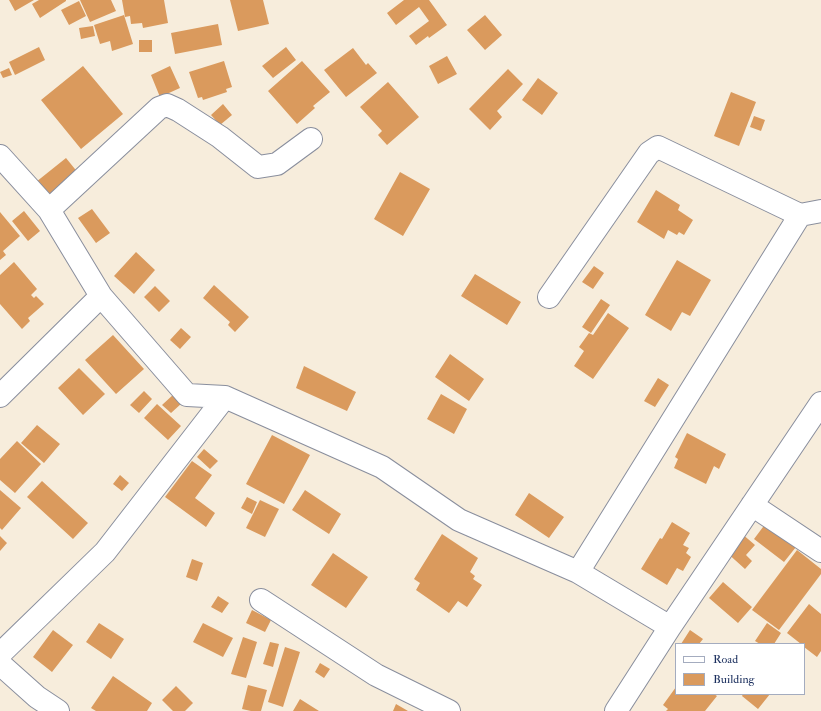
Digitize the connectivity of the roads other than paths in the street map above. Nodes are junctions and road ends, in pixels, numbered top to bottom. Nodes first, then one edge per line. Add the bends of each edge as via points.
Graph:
1 (311, 139) dead end
2 (0, 156) edge
3 (49, 210) junction
4 (811, 213) edge
5 (101, 296) junction
6 (549, 297) dead end
7 (0, 396) edge
8 (224, 397) junction
9 (821, 403) edge
10 (752, 505) junction
11 (821, 551) edge
12 (578, 572) junction
13 (261, 600) dead end
14 (670, 627) junction
15 (0, 654) edge
16 (0, 664) edge
17 (58, 711) edge
18 (449, 711) edge
19 (616, 711) edge

1 - 3 street via 277,164 258,167 220,137 167,105 159,108
2 - 3 street
3 - 5 street
4 - 6 street via 658,147 649,153
4 - 12 street
5 - 7 street
5 - 8 street via 187,395
8 - 12 street via 382,467 459,520
8 - 15 street via 105,552
9 - 10 street
10 - 11 street
10 - 14 street
12 - 14 street
13 - 18 street via 376,676
14 - 19 street
16 - 17 street via 37,697

